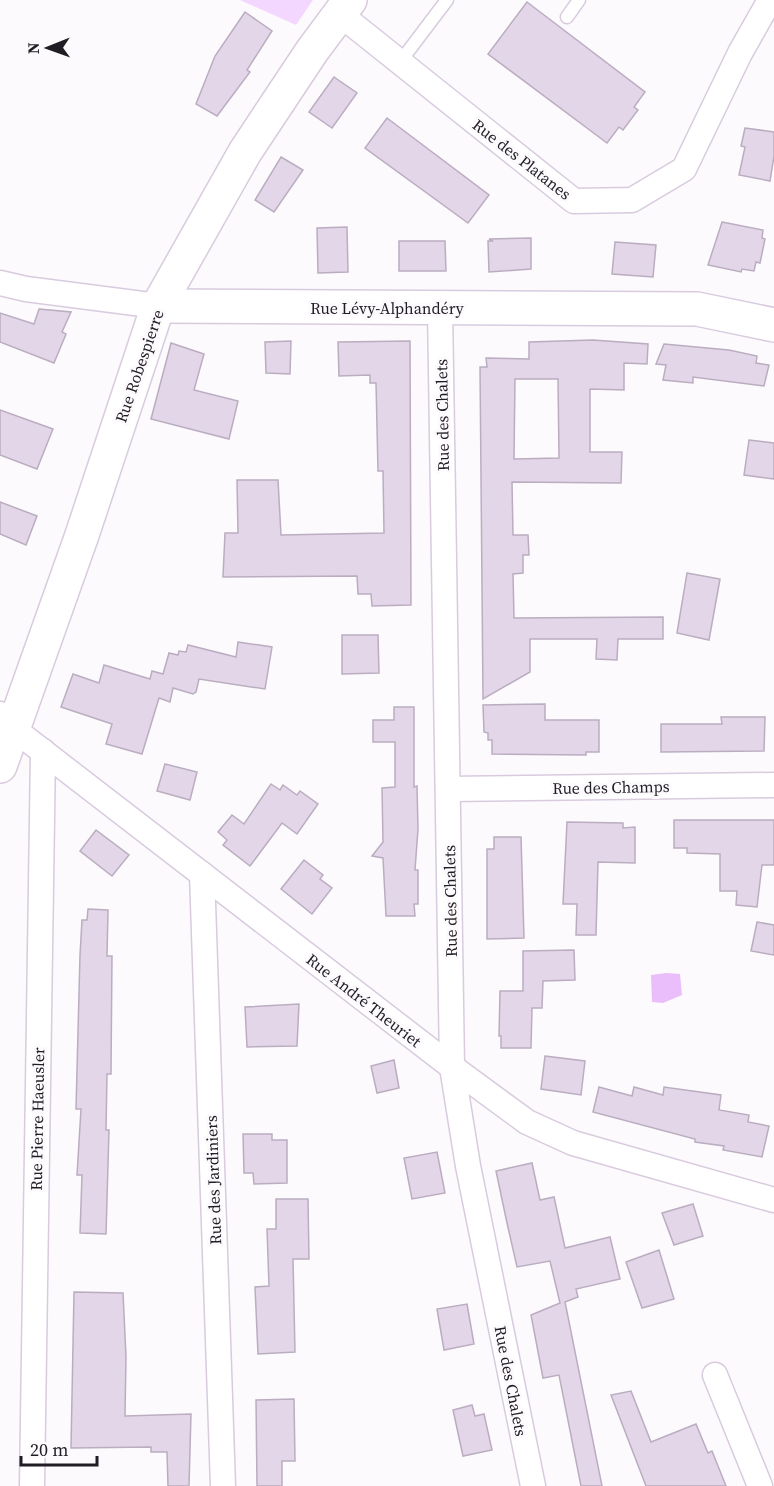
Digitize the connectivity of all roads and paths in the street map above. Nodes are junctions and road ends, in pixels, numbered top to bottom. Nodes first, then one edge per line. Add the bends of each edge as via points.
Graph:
1 (447, 0) edge
2 (579, 0) edge
3 (770, 0) edge
4 (345, 7) edge
5 (567, 17) dead end
6 (400, 62) junction
7 (0, 283) edge
8 (158, 306) junction
9 (440, 308) junction
10 (774, 325) edge
11 (7, 722) edge
12 (44, 751) junction
13 (0, 766) edge
14 (774, 785) edge
15 (448, 789) junction
16 (202, 874) junction
17 (452, 1067) junction
18 (774, 1200) edge
19 (715, 1375) dead end
20 (32, 1486) edge
21 (223, 1486) edge
22 (533, 1486) edge
23 (760, 1486) edge

1 - 6 lane
2 - 5 lane
3 - 6 street, Rue des Platanes via 684,169 632,200 574,201
4 - 6 street, Rue des Platanes
4 - 8 street, Rue Robespierre via 245,152
7 - 8 street, Rue Lévy-Alphandéry
8 - 9 street, Rue Lévy-Alphandéry
8 - 11 street, Rue Robespierre
9 - 10 street, Rue Lévy-Alphandéry via 697,309
9 - 15 street, Rue des Chalets
11 - 12 street, Rue André Theuriet
11 - 13 street, Rue Robespierre
12 - 16 street, Rue André Theuriet
12 - 20 street, Rue Pierre Haeusler
14 - 15 street, Rue des Champs
15 - 17 street, Rue des Chalets
16 - 17 street, Rue André Theuriet
16 - 21 street, Rue des Jardiniers
17 - 18 street, Rue André Theuriet via 527,1122 573,1143
17 - 22 street, Rue des Chalets via 468,1166
19 - 23 street

